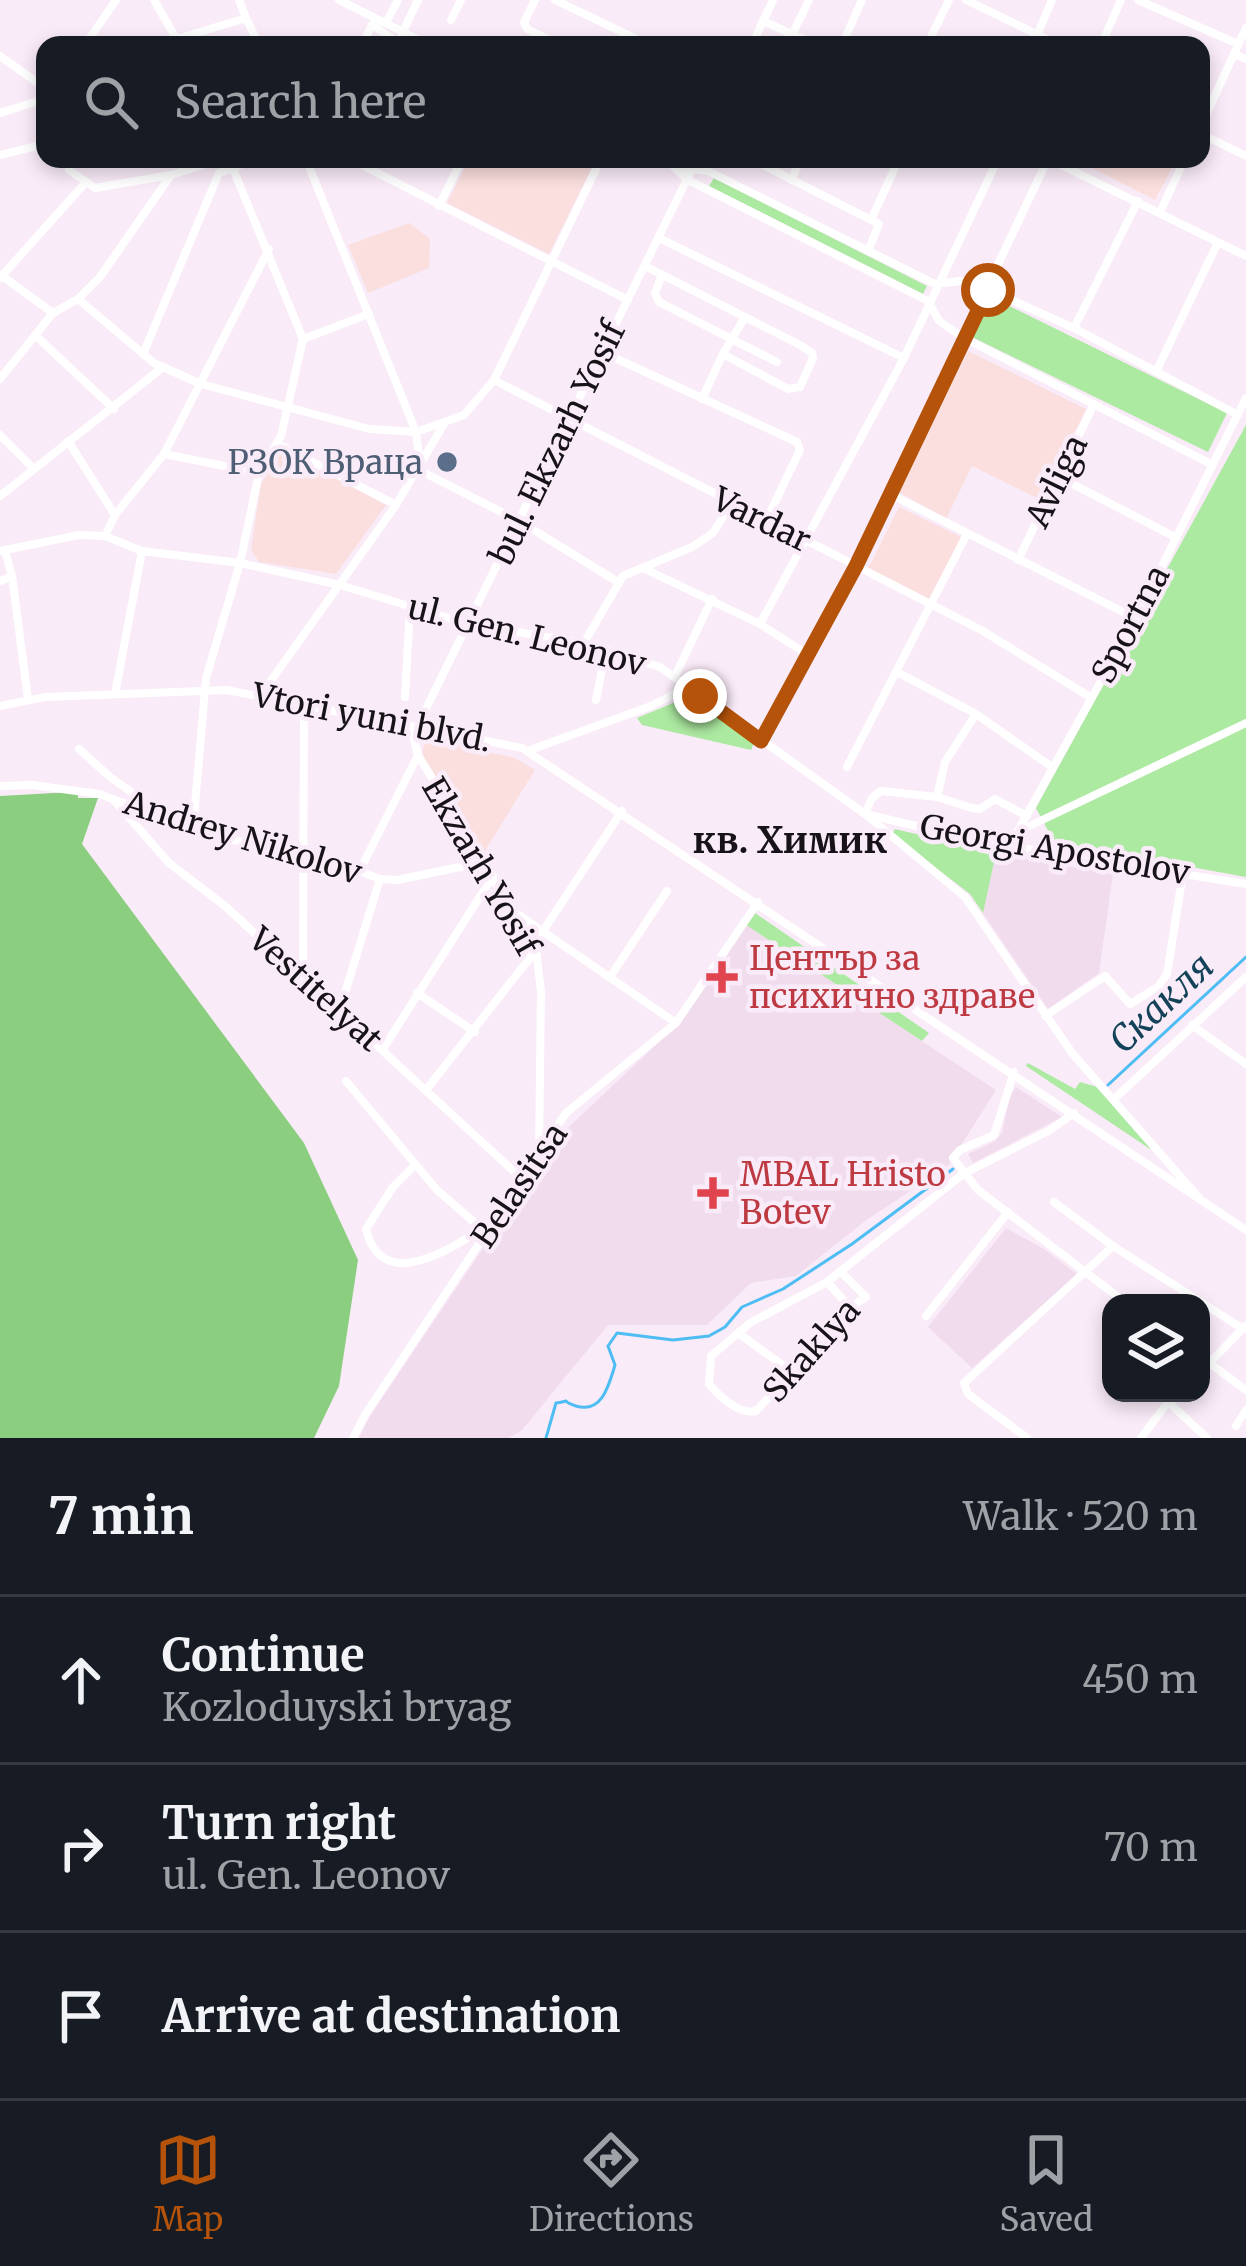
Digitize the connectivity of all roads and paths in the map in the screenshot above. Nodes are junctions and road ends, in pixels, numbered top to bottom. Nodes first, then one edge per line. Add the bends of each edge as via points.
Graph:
1 (116, 0) edge
2 (154, 0) edge
3 (239, 0) edge
4 (339, 0) edge
5 (398, 0) edge
6 (418, 0) edge
7 (461, 0) edge
8 (535, 0) edge
9 (555, 0) edge
10 (773, 0) edge
11 (809, 0) edge
12 (862, 0) edge
13 (949, 0) edge
14 (966, 0) edge
15 (1052, 0) edge
16 (1121, 0) edge
17 (1138, 0) edge
18 (246, 18) junction
19 (452, 20) dead end
20 (374, 21) junction
21 (763, 21) junction
22 (386, 23) junction
23 (1246, 28) edge
24 (793, 33) junction
25 (1037, 35) joint
26 (92, 36) edge
27 (175, 36) edge
28 (196, 36) edge
29 (255, 36) edge
30 (366, 36) edge
31 (395, 36) edge
32 (397, 36) edge
33 (400, 36) edge
34 (542, 36) edge
35 (630, 36) edge
36 (756, 36) edge
37 (792, 36) edge
38 (799, 36) edge
39 (846, 36) edge
40 (931, 36) edge
41 (1105, 36) edge
42 (1236, 49) junction
43 (0, 56) edge
44 (1246, 59) edge
45 (36, 82) edge
46 (36, 102) edge
47 (1210, 106) edge
48 (0, 113) edge
49 (1210, 129) edge
50 (36, 145) edge
51 (0, 155) edge
52 (1246, 156) edge
53 (192, 168) edge
54 (223, 168) edge
55 (231, 168) edge
56 (309, 168) edge
57 (367, 168) edge
58 (458, 168) edge
59 (596, 168) edge
60 (675, 168) edge
61 (682, 168) edge
62 (768, 168) edge
63 (797, 168) edge
64 (895, 168) edge
65 (994, 168) edge
66 (1045, 168) edge
67 (1068, 168) edge
68 (1181, 168) edge
69 (69, 170) dead end
70 (692, 170) junction
71 (171, 175) junction
72 (688, 180) junction
73 (791, 180) junction
74 (86, 182) junction
75 (1138, 201) junction
76 (439, 206) junction
77 (1160, 212) junction
78 (871, 220) junction
79 (659, 238) junction
80 (1218, 242) junction
81 (269, 249) junction
82 (868, 251) junction
83 (1246, 256) edge
84 (549, 262) junction
85 (645, 266) junction
86 (662, 275) junction
87 (1, 276) edge
88 (940, 281) junction
89 (988, 290) junction
90 (78, 299) junction
91 (628, 300) junction
92 (929, 305) junction
93 (53, 313) junction
94 (369, 314) junction
95 (745, 317) junction
96 (1074, 328) junction
97 (35, 335) junction
98 (732, 338) junction
99 (303, 339) junction
100 (966, 339) junction
101 (602, 352) junction
102 (143, 354) junction
103 (723, 355) junction
104 (904, 358) junction
105 (777, 362) dead end
106 (162, 368) junction
107 (1156, 372) junction
108 (0, 379) edge
109 (494, 380) junction
110 (201, 384) junction
111 (1246, 398) edge
112 (702, 399) junction
113 (1094, 404) junction
114 (288, 406) junction
115 (114, 409) junction
116 (1238, 415) junction
117 (569, 421) junction
118 (444, 422) junction
119 (416, 432) junction
120 (0, 435) edge
121 (68, 441) junction
122 (278, 444) junction
123 (164, 454) junction
124 (1213, 465) junction
125 (419, 466) junction
126 (32, 468) junction
127 (259, 473) junction
128 (1057, 476) junction
129 (890, 494) junction
130 (0, 496) edge
131 (730, 504) junction
132 (396, 505) junction
133 (115, 515) junction
134 (519, 520) junction
135 (766, 521) junction
136 (967, 534) junction
137 (105, 536) junction
138 (1175, 537) junction
139 (805, 540) junction
140 (2, 551) edge
141 (142, 551) junction
142 (1018, 560) junction
143 (240, 563) junction
144 (856, 566) junction
145 (643, 568) junction
146 (12, 576) junction
147 (0, 581) edge
148 (618, 582) junction
149 (340, 584) junction
150 (712, 599) junction
151 (931, 604) junction
152 (410, 607) junction
153 (1136, 618) junction
154 (468, 624) junction
155 (760, 624) junction
156 (584, 643) junction
157 (606, 649) junction
158 (808, 655) junction
159 (897, 672) junction
160 (675, 676) junction
161 (688, 687) junction
162 (205, 689) junction
163 (115, 694) junction
164 (260, 697) junction
165 (405, 697) dead end
166 (1090, 697) junction
167 (28, 699) junction
168 (596, 700) dead end
169 (0, 706) edge
170 (304, 706) junction
171 (976, 713) junction
172 (1246, 722) edge
173 (417, 728) junction
174 (761, 741) junction
175 (79, 749) dead end
176 (529, 751) junction
177 (418, 755) junction
178 (848, 767) dead end
179 (1052, 767) junction
180 (0, 786) edge
181 (937, 797) junction
182 (112, 799) junction
183 (622, 811) junction
184 (163, 814) junction
185 (865, 814) junction
186 (1027, 816) junction
187 (193, 828) junction
188 (1018, 832) junction
189 (1009, 847) junction
190 (306, 852) junction
191 (484, 862) junction
192 (360, 870) junction
193 (1184, 873) junction
194 (493, 876) junction
195 (380, 879) junction
196 (1246, 884) edge
197 (667, 891) dead end
198 (758, 902) junction
199 (514, 912) junction
200 (546, 934) junction
201 (536, 950) junction
202 (303, 976) junction
203 (610, 977) junction
204 (1246, 977) edge
205 (417, 993) junction
206 (340, 1009) junction
207 (1045, 1016) junction
208 (676, 1022) junction
209 (1192, 1025) junction
210 (475, 1032) junction
211 (382, 1049) junction
212 (1246, 1064) edge
213 (1014, 1072) junction
214 (346, 1081) dead end
215 (426, 1090) junction
216 (1114, 1099) junction
217 (1075, 1113) junction
218 (1157, 1146) junction
219 (539, 1152) junction
220 (1146, 1161) junction
221 (415, 1166) junction
222 (963, 1174) junction
223 (521, 1178) junction
224 (1200, 1199) junction
225 (1054, 1202) dead end
226 (1007, 1212) junction
227 (494, 1220) junction
228 (482, 1228) junction
229 (1246, 1230) edge
230 (1113, 1246) junction
231 (840, 1271) junction
232 (1084, 1273) junction
233 (827, 1282) junction
234 (1113, 1294) edge
235 (849, 1306) junction
236 (926, 1316) dead end
237 (1245, 1327) edge
238 (738, 1333) junction
239 (1211, 1364) joint
240 (792, 1372) junction
241 (1246, 1390) edge
242 (1167, 1402) edge
243 (1176, 1402) edge
244 (1246, 1410) edge
245 (1236, 1426) dead end
246 (353, 1438) edge
247 (1028, 1438) edge
248 (1142, 1438) edge
249 (1208, 1438) edge

1 - 26 street
2 - 27 street
3 - 18 street
4 - 20 street
5 - 22 street
6 - 33 street
7 - 19 street
8 - 34 street via 524,22
9 - 35 street
10 - 21 street
11 - 24 street
12 - 39 street
13 - 40 street
14 - 25 street
15 - 25 street
16 - 41 street
17 - 42 street
18 - 28 street
18 - 29 street
20 - 22 street
20 - 30 street
20 - 31 street
21 - 24 street
21 - 36 street
22 - 32 street
23 - 42 street
24 - 37 street
24 - 38 street
42 - 44 street
42 - 47 street
43 - 45 street
46 - 48 street
49 - 52 street
50 - 51 street
53 - 71 street
54 - 102 street
55 - 81 street
56 - 94 street
57 - 76 street
58 - 76 street
59 - 84 street
60 - 72 street
61 - 70 street
62 - 73 street
63 - 73 street
64 - 78 street
65 - 88 street
66 - 89 street
67 - 75 street
68 - 77 street
69 - 74 street
70 - 72 street, bul. Ekzarh Yosif
70 - 82 street via 712,172
71 - 74 street via 95,188
71 - 90 street
72 - 79 street, bul. Ekzarh Yosif
72 - 92 street
73 - 78 street
74 - 87 street
75 - 77 street
75 - 96 street
76 - 84 street
77 - 80 street
78 - 82 street via 879,224
79 - 85 street, bul. Ekzarh Yosif
79 - 104 street
80 - 83 street
80 - 107 street
81 - 99 street
81 - 110 street
82 - 88 street
84 - 91 street
84 - 109 street
85 - 86 street
85 - 91 street, bul. Ekzarh Yosif
86 - 95 street
86 - 98 street via 659,302
87 - 93 street
88 - 89 street
88 - 92 street
89 - 96 street
89 - 100 street
90 - 93 street
90 - 102 street
91 - 101 street, bul. Ekzarh Yosif
92 - 100 street
92 - 104 street
93 - 97 street
94 - 99 street
94 - 119 street
95 - 98 street
95 - 103 street via 812,352 800,387 788,389
96 - 107 street
97 - 108 street
97 - 115 street
98 - 103 street
98 - 105 street
99 - 114 street
100 - 113 street
100 - 129 street
101 - 112 street
101 - 117 street, bul. Ekzarh Yosif
102 - 106 street
103 - 112 street
104 - 139 street
106 - 110 street
106 - 115 street
107 - 116 street
109 - 117 street, Vardar
109 - 118 street via 464,415
110 - 114 street
110 - 123 street
111 - 116 street, Sportna
112 - 135 street via 800,446
113 - 124 street
113 - 128 street, Avliga
114 - 119 street via 369,429
114 - 122 street
115 - 121 street
116 - 124 street, Sportna
117 - 131 street, Vardar
117 - 134 street, bul. Ekzarh Yosif
118 - 119 street
118 - 125 street
119 - 125 street
120 - 126 street
121 - 126 street
121 - 133 street
122 - 127 street
122 - 132 street
123 - 127 street
123 - 133 street
124 - 138 street, Sportna
125 - 132 street
125 - 134 street
126 - 130 street
127 - 143 street
128 - 138 street
128 - 142 street, Avliga
129 - 136 street
129 - 144 street
131 - 135 street, Vardar
131 - 145 street via 713,533
132 - 149 street
133 - 137 street
134 - 148 street
134 - 154 street, bul. Ekzarh Yosif
135 - 139 street, Vardar
136 - 142 street
136 - 151 street
137 - 140 street, ul. Gen. Leonov
137 - 141 street, ul. Gen. Leonov
138 - 153 street, Sportna
139 - 144 street, Vardar
139 - 155 street
140 - 146 street
141 - 143 street, ul. Gen. Leonov
141 - 163 street
142 - 153 street
143 - 149 street, ul. Gen. Leonov
143 - 162 street
144 - 151 street, Vardar
144 - 158 street
145 - 148 street
145 - 150 street
146 - 147 street
146 - 167 street
148 - 156 street
149 - 152 street, ul. Gen. Leonov
149 - 164 street
150 - 155 street
150 - 160 street
151 - 159 street
151 - 166 street, Vardar
152 - 154 street, ul. Gen. Leonov
152 - 165 street
153 - 166 street, Sportna
154 - 156 street, ul. Gen. Leonov
154 - 173 street, bul. Ekzarh Yosif
155 - 158 street
156 - 157 street, ul. Gen. Leonov
157 - 160 street, ul. Gen. Leonov
157 - 168 street
158 - 174 street
159 - 171 street
159 - 178 street
160 - 161 street, ul. Gen. Leonov
161 - 174 street, ul. Gen. Leonov
161 - 176 street
162 - 163 street, Vtori yuni blvd.
162 - 164 street, Vtori yuni blvd.
162 - 187 street
163 - 167 street, Vtori yuni blvd.
164 - 170 street, Vtori yuni blvd.
166 - 179 street, Sportna
167 - 169 street, Vtori yuni blvd.
170 - 173 street, Vtori yuni blvd.
170 - 190 street
171 - 179 street
171 - 181 street via 945,762
172 - 188 street
173 - 176 street, Vtori yuni blvd.
173 - 177 street, Ekzarh Yosif
174 - 185 street, ul. Gen. Leonov
175 - 184 street
176 - 183 street, Vtori yuni blvd.
177 - 191 street, Ekzarh Yosif
177 - 192 street
179 - 186 street, Sportna
180 - 182 street, Andrey Nikolov
181 - 185 street via 880,791
181 - 186 street via 980,808 995,799
182 - 184 street, Andrey Nikolov
182 - 202 street, Vestitelyat via 169,863
183 - 198 street, Vtori yuni blvd.
183 - 200 street
184 - 187 street, Andrey Nikolov
185 - 189 street, Georgi Apostolov
185 - 207 street, ul. Gen. Leonov via 964,897
186 - 188 street, Sportna
187 - 190 street, Andrey Nikolov
188 - 189 street, Sportna
189 - 193 street, Georgi Apostolov
190 - 192 street, Andrey Nikolov
190 - 202 street
191 - 194 street, Ekzarh Yosif
191 - 195 street, Andrey Nikolov
192 - 195 street, Andrey Nikolov
193 - 196 street, Georgi Apostolov
193 - 207 street via 1158,987 1130,1004 1106,976
194 - 199 street, Ekzarh Yosif
194 - 205 street
195 - 206 street
197 - 203 street
198 - 208 street, Belasitsa
198 - 213 street, Vtori yuni blvd.
199 - 200 street
199 - 201 street, Ekzarh Yosif
200 - 201 street
200 - 203 street
201 - 210 street
201 - 219 street, Ekzarh Yosif
202 - 206 street, Vestitelyat
203 - 208 street
204 - 209 street
205 - 210 street
205 - 211 street
206 - 211 street, Vestitelyat
207 - 216 street, ul. Gen. Leonov
208 - 219 street, Belasitsa via 566,1113
209 - 212 street
209 - 216 street
210 - 215 street
211 - 215 street, Vestitelyat
213 - 217 street, Vtori yuni blvd.
213 - 222 street via 994,1135 953,1158
214 - 221 street
215 - 223 street, Vestitelyat
216 - 218 street, ul. Gen. Leonov
217 - 220 street, Vtori yuni blvd.
217 - 222 street, Skaklya
218 - 220 street via 1157,1157
218 - 224 street, ul. Gen. Leonov
219 - 223 street, Belasitsa
220 - 224 street, Vtori yuni blvd.
221 - 228 street
221 - 228 street via 366,1229 379,1256 404,1263 436,1258
222 - 226 street
222 - 231 street, Skaklya
223 - 227 street, Belasitsa
224 - 229 street, Vtori yuni blvd.
225 - 230 street
226 - 232 street
226 - 236 street
227 - 228 street
227 - 246 street, Belasitsa
230 - 232 street
230 - 237 street
231 - 233 street, Skaklya
231 - 235 street, Skaklya via 866,1297
232 - 234 street
232 - 247 street via 964,1383
233 - 235 street
233 - 238 street, Skaklya
235 - 240 street, Skaklya
237 - 239 street
238 - 240 street
238 - 240 street, Skaklya via 711,1355 709,1384 742,1411 751,1413
239 - 241 street
242 - 248 street
243 - 249 street
244 - 245 street

